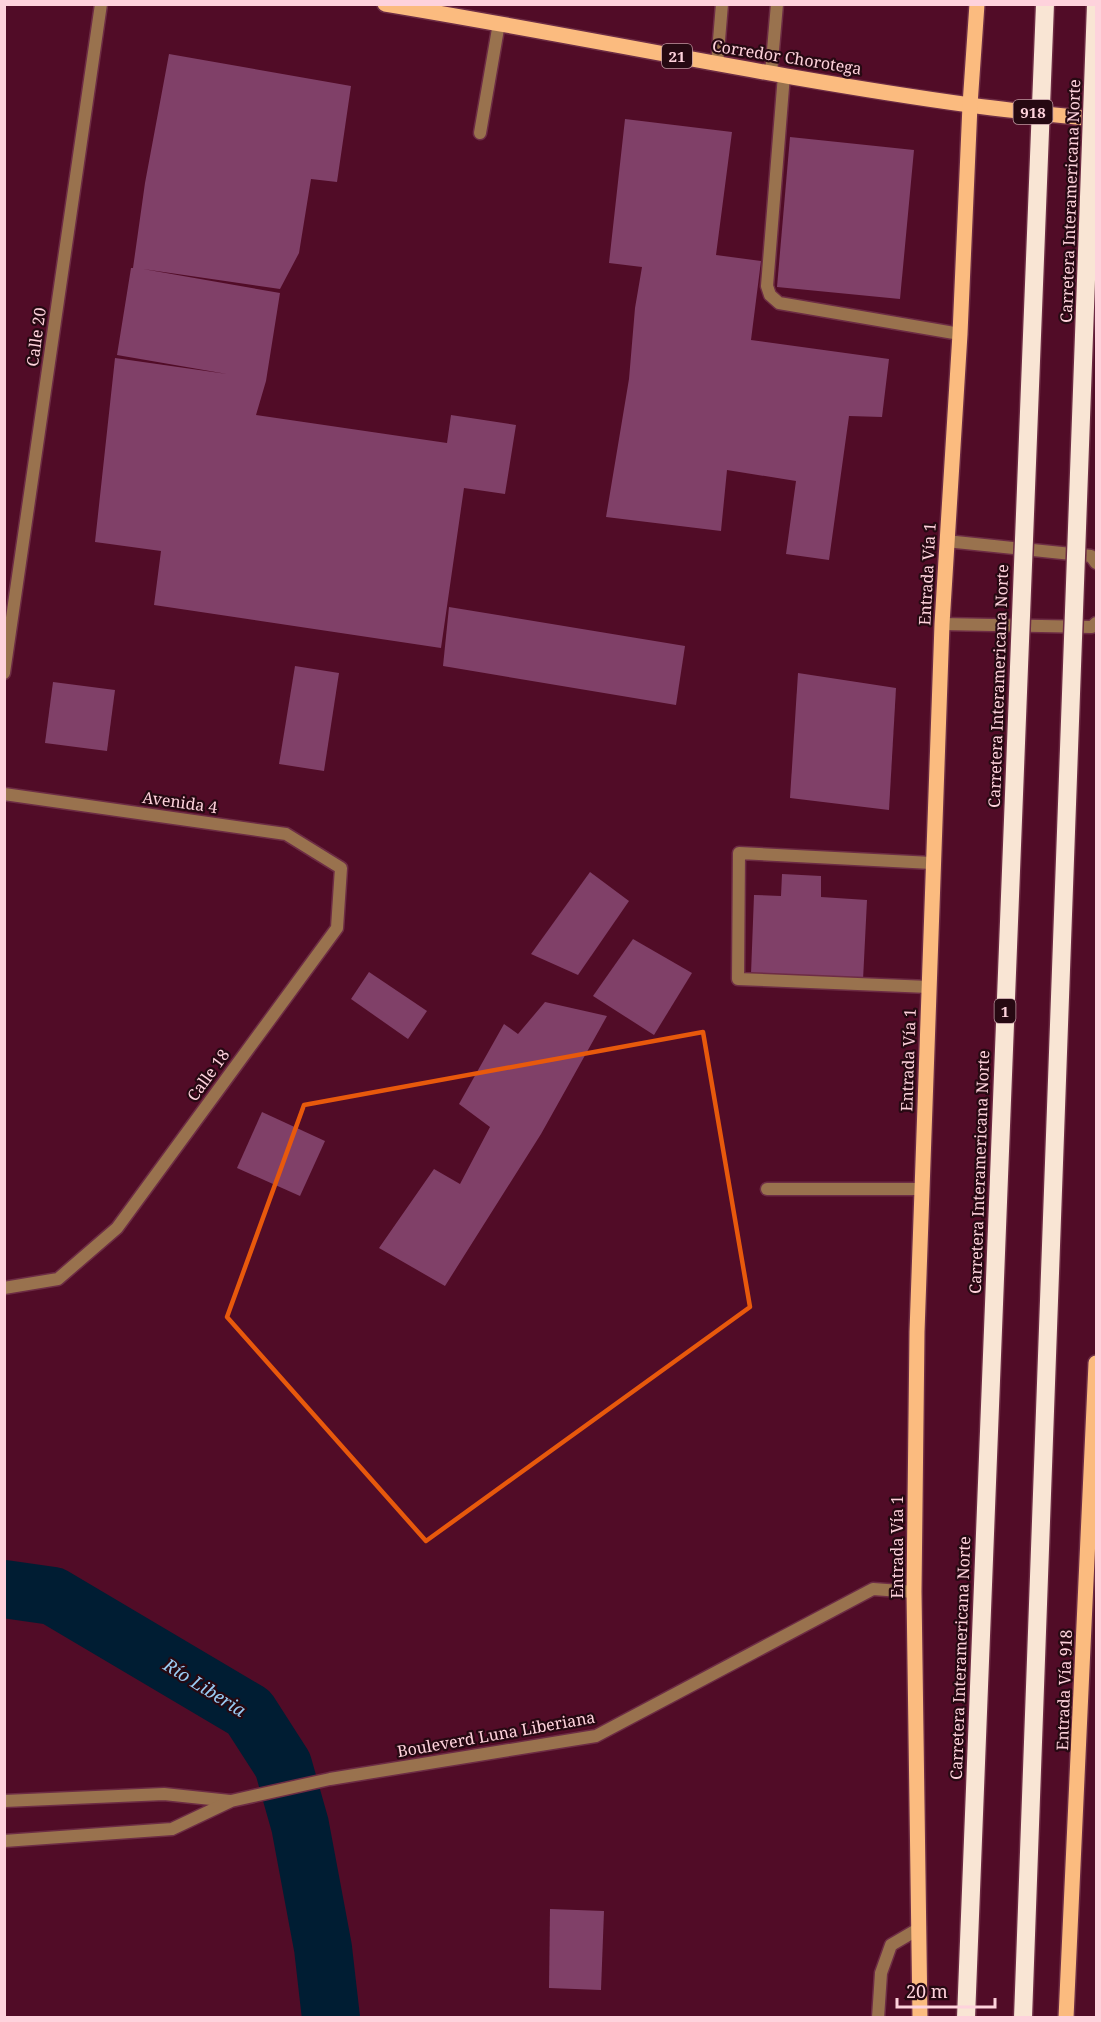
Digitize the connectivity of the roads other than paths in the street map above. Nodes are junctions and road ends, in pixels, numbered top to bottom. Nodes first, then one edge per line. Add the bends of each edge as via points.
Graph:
1 (101, 4) edge
2 (385, 4) edge
3 (722, 4) edge
4 (777, 4) edge
5 (977, 4) edge
6 (1045, 4) edge
7 (1096, 4) edge
8 (499, 23) junction
9 (717, 64) junction
10 (778, 74) junction
11 (970, 105) junction
12 (1096, 119) edge
13 (480, 133) dead end
14 (960, 334) junction
15 (946, 541) junction
16 (1096, 563) edge
17 (1096, 623) edge
18 (942, 624) junction
19 (4, 673) edge
20 (4, 794) edge
21 (932, 863) junction
22 (341, 868) joint
23 (929, 987) junction
24 (767, 1189) dead end
25 (922, 1189) junction
26 (4, 1288) edge
27 (1096, 1364) edge
28 (1093, 1495) edge
29 (914, 1592) junction
30 (4, 1801) edge
31 (231, 1801) junction
32 (4, 1842) edge
33 (920, 1928) junction
34 (878, 2018) edge
35 (920, 2018) edge
36 (966, 2018) edge
37 (1023, 2018) edge
38 (1066, 2018) edge

1 - 19 street, Calle 20
2 - 8 main road, Corredor Chorotega / 21
3 - 9 street
4 - 10 street
5 - 11 main road, Entrada Vía 1
6 - 36 highway, Carretera Interamericana Norte / 1, bridge
7 - 37 highway, Carretera Interamericana Norte, bridge
8 - 9 main road, Corredor Chorotega / 21
8 - 13 street
9 - 10 main road, Corredor Chorotega / 21
10 - 11 main road, Corredor Chorotega / 21
10 - 14 street via 767,286 770,295 779,303
11 - 12 main road, 918
11 - 14 main road, Entrada Vía 1
14 - 15 main road, Entrada Vía 1
15 - 16 street via 1091,556
15 - 18 main road, Entrada Vía 1
17 - 18 street via 1092,627
18 - 21 main road, Entrada Vía 1
20 - 22 street, Avenida 4 via 286,834
21 - 23 main road, Entrada Vía 1
21 - 23 street via 739,853 738,979
22 - 26 street, Calle 18 via 337,928 117,1228 58,1280
23 - 25 main road, Entrada Vía 1
24 - 25 street
25 - 29 main road, Entrada Vía 1
27 - 28 main road, Entrada Vía 918
28 - 38 main road, Entrada Vía 918
29 - 31 street, Bouleverd Luna Liberiana via 873,1589 596,1736 330,1779
29 - 33 main road, Entrada Vía 1
30 - 31 street via 164,1794
31 - 32 street via 172,1829
33 - 34 street via 891,1945 880,1973
33 - 35 main road, Entrada Vía 1

